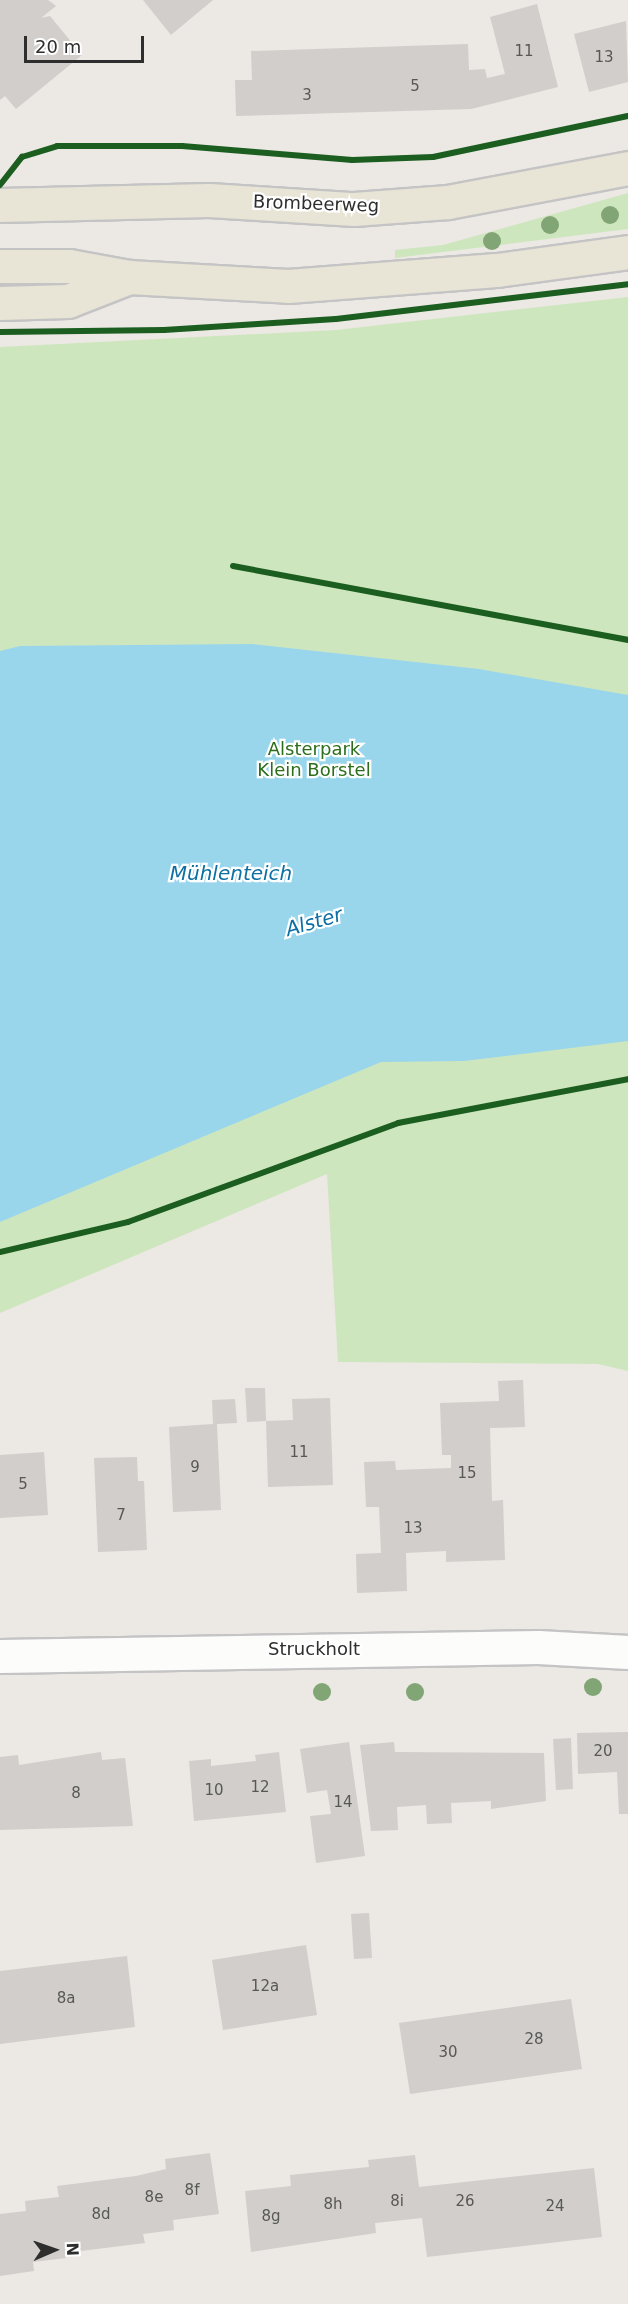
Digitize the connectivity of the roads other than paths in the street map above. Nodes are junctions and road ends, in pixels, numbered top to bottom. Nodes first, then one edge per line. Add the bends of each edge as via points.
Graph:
1 (628, 168) edge
2 (0, 205) edge
3 (628, 252) edge
4 (0, 266) edge
5 (129, 277) junction
6 (0, 303) edge
7 (628, 1652) edge
8 (0, 1656) edge

1 - 2 main road, Brombeerweg via 448,202 354,209 208,200
3 - 5 main road via 354,283 249,285
4 - 5 main road via 69,266
5 - 6 main road via 68,301
7 - 8 street, Struckholt via 514,1647

